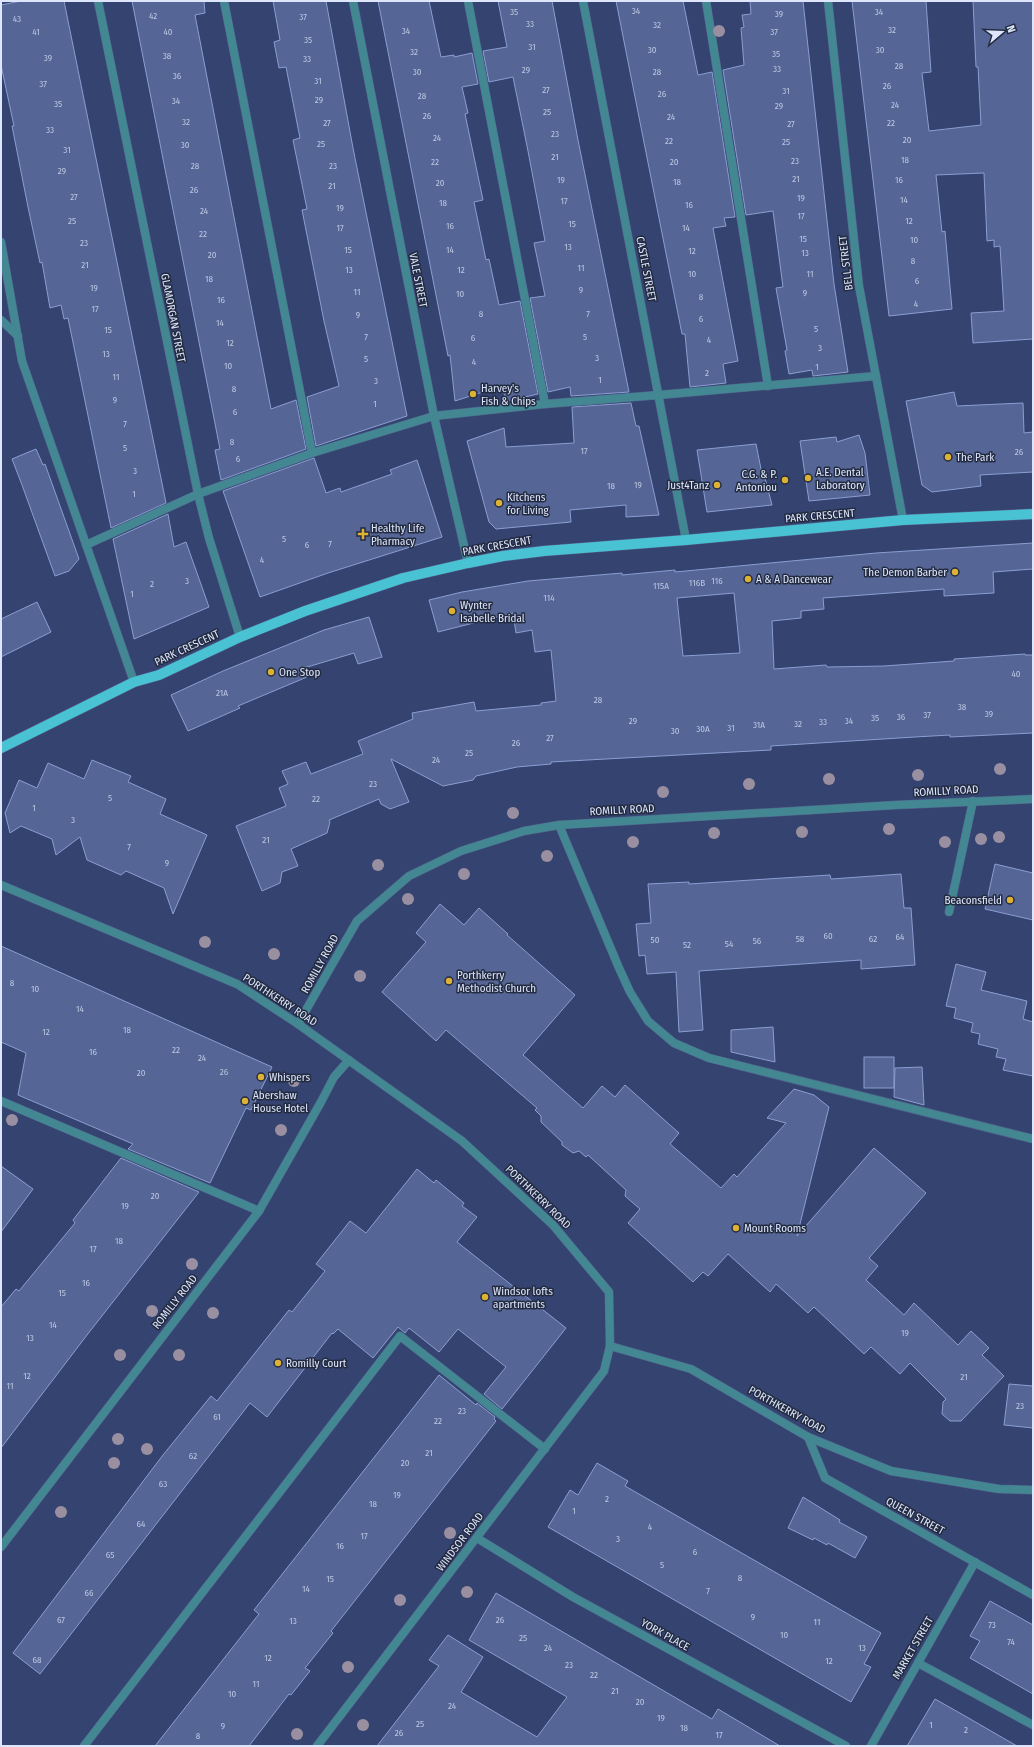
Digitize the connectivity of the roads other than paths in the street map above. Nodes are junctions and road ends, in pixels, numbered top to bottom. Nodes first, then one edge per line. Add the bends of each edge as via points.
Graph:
1 (98, 1) edge
2 (224, 1) edge
3 (353, 1) edge
4 (468, 1) edge
5 (583, 1) edge
6 (706, 1) edge
7 (828, 1) edge
8 (1, 242) edge
9 (1, 320) edge
10 (18, 336) junction
11 (876, 376) junction
12 (768, 386) junction
13 (659, 396) junction
14 (545, 404) junction
15 (434, 416) junction
16 (312, 453) junction
17 (198, 494) junction
18 (1033, 514) edge
19 (903, 520) junction
20 (686, 540) junction
21 (86, 545) junction
22 (468, 563) junction
23 (240, 636) junction
24 (134, 682) junction
25 (1, 748) edge
26 (1033, 798) edge
27 (973, 801) junction
28 (559, 825) junction
29 (1, 885) edge
30 (950, 912) dead end
31 (298, 1024) junction
32 (349, 1060) junction
33 (1, 1101) edge
34 (1033, 1139) edge
35 (259, 1211) junction
36 (610, 1346) junction
37 (808, 1437) junction
38 (545, 1449) junction
39 (1033, 1490) edge
40 (477, 1538) junction
41 (1, 1547) edge
42 (975, 1562) junction
43 (1033, 1595) edge
44 (918, 1663) junction
45 (1033, 1725) edge
46 (84, 1746) edge
47 (317, 1746) edge
48 (846, 1746) edge
49 (871, 1746) edge

1 - 17 street, GLAMORGAN STREET
2 - 16 street
3 - 15 street, VALE STREET
4 - 14 street
5 - 13 street, CASTLE STREET
6 - 12 street
7 - 11 street, BELL STREET via 859,286
8 - 10 street
9 - 10 street
10 - 21 street via 22,361
11 - 12 street
11 - 19 street, BELL STREET
12 - 13 street
13 - 14 street
13 - 20 street, CASTLE STREET
14 - 15 street
15 - 16 street
15 - 22 street, VALE STREET
16 - 17 street
17 - 21 street
17 - 23 street, GLAMORGAN STREET
18 - 19 main road, PARK CRESCENT
19 - 20 main road, PARK CRESCENT
20 - 22 main road, PARK CRESCENT via 544,551
21 - 24 street
22 - 23 main road, PARK CRESCENT via 403,578
23 - 24 main road, PARK CRESCENT via 159,675
24 - 25 main road, PARK CRESCENT
26 - 27 street, ROMILLY ROAD
27 - 28 street, ROMILLY ROAD
27 - 30 street
28 - 31 street, ROMILLY ROAD via 524,831 462,850 409,876 357,921
28 - 34 street via 630,992 648,1021 674,1043 709,1058
29 - 31 street, PORTHKERRY ROAD via 238,984
31 - 32 street, PORTHKERRY ROAD
32 - 35 street, ROMILLY ROAD via 334,1077
32 - 36 street, PORTHKERRY ROAD via 462,1141 553,1224 608,1292
33 - 35 street
35 - 41 street, ROMILLY ROAD
36 - 37 street, PORTHKERRY ROAD via 691,1368
36 - 38 street, WINDSOR ROAD via 604,1371
37 - 39 street, PORTHKERRY ROAD via 890,1471 1000,1489
37 - 42 street, QUEEN STREET via 825,1478
38 - 40 street, WINDSOR ROAD
38 - 46 street via 400,1336
40 - 47 street, WINDSOR ROAD
40 - 48 street, YORK PLACE via 573,1597
42 - 43 street, QUEEN STREET
42 - 44 street, MARKET STREET
44 - 45 street
44 - 49 street, MARKET STREET

